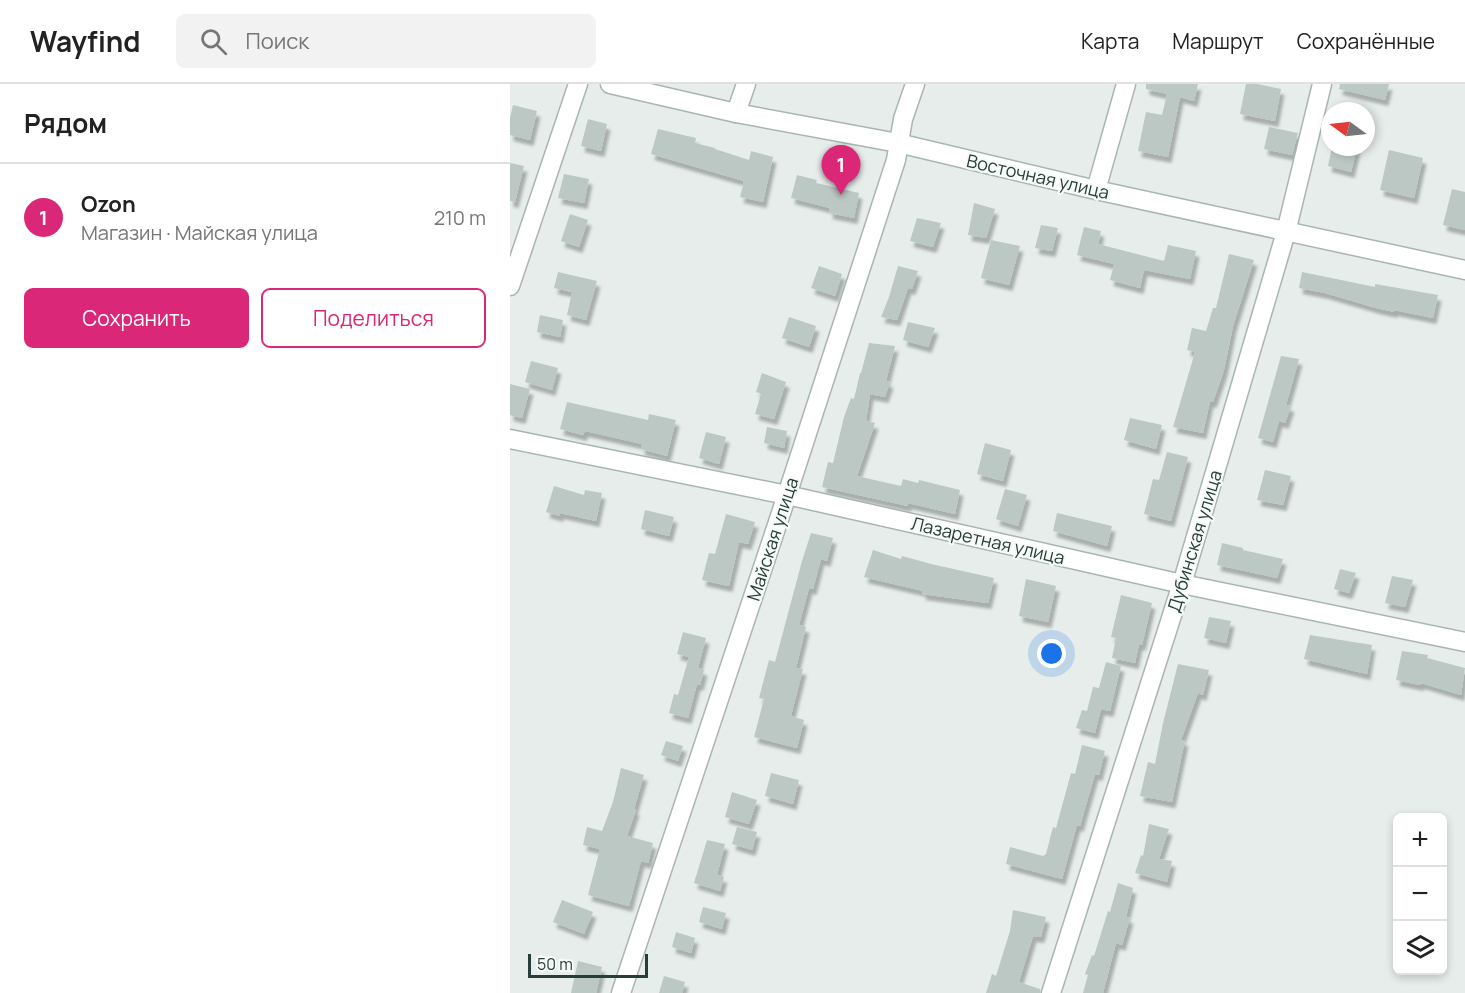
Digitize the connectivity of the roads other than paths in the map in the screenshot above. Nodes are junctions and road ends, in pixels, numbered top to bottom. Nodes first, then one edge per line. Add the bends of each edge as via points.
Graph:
1 (578, 84) edge
2 (610, 84) edge
3 (746, 84) edge
4 (915, 84) edge
5 (1126, 84) edge
6 (1322, 84) edge
7 (736, 113) junction
8 (898, 143) junction
9 (1096, 190) junction
10 (1286, 232) junction
11 (1465, 270) edge
12 (510, 286) edge
13 (510, 439) edge
14 (787, 495) junction
15 (1182, 584) junction
16 (1465, 642) edge
17 (621, 993) edge
18 (1051, 993) edge

1 - 12 street
2 - 7 street, Восточная улица
3 - 7 street
4 - 8 street, Майская улица
5 - 9 street
6 - 10 street, Дубинская улица
7 - 8 street, Восточная улица
8 - 9 street, Восточная улица
8 - 14 street, Майская улица via 896,160
9 - 10 street, Восточная улица
10 - 11 street, Восточная улица
10 - 15 street, Дубинская улица
13 - 14 street, Лазаретная улица
14 - 15 street, Лазаретная улица
14 - 17 street, Майская улица
15 - 16 street, Лазаретная улица
15 - 18 street, Дубинская улица

